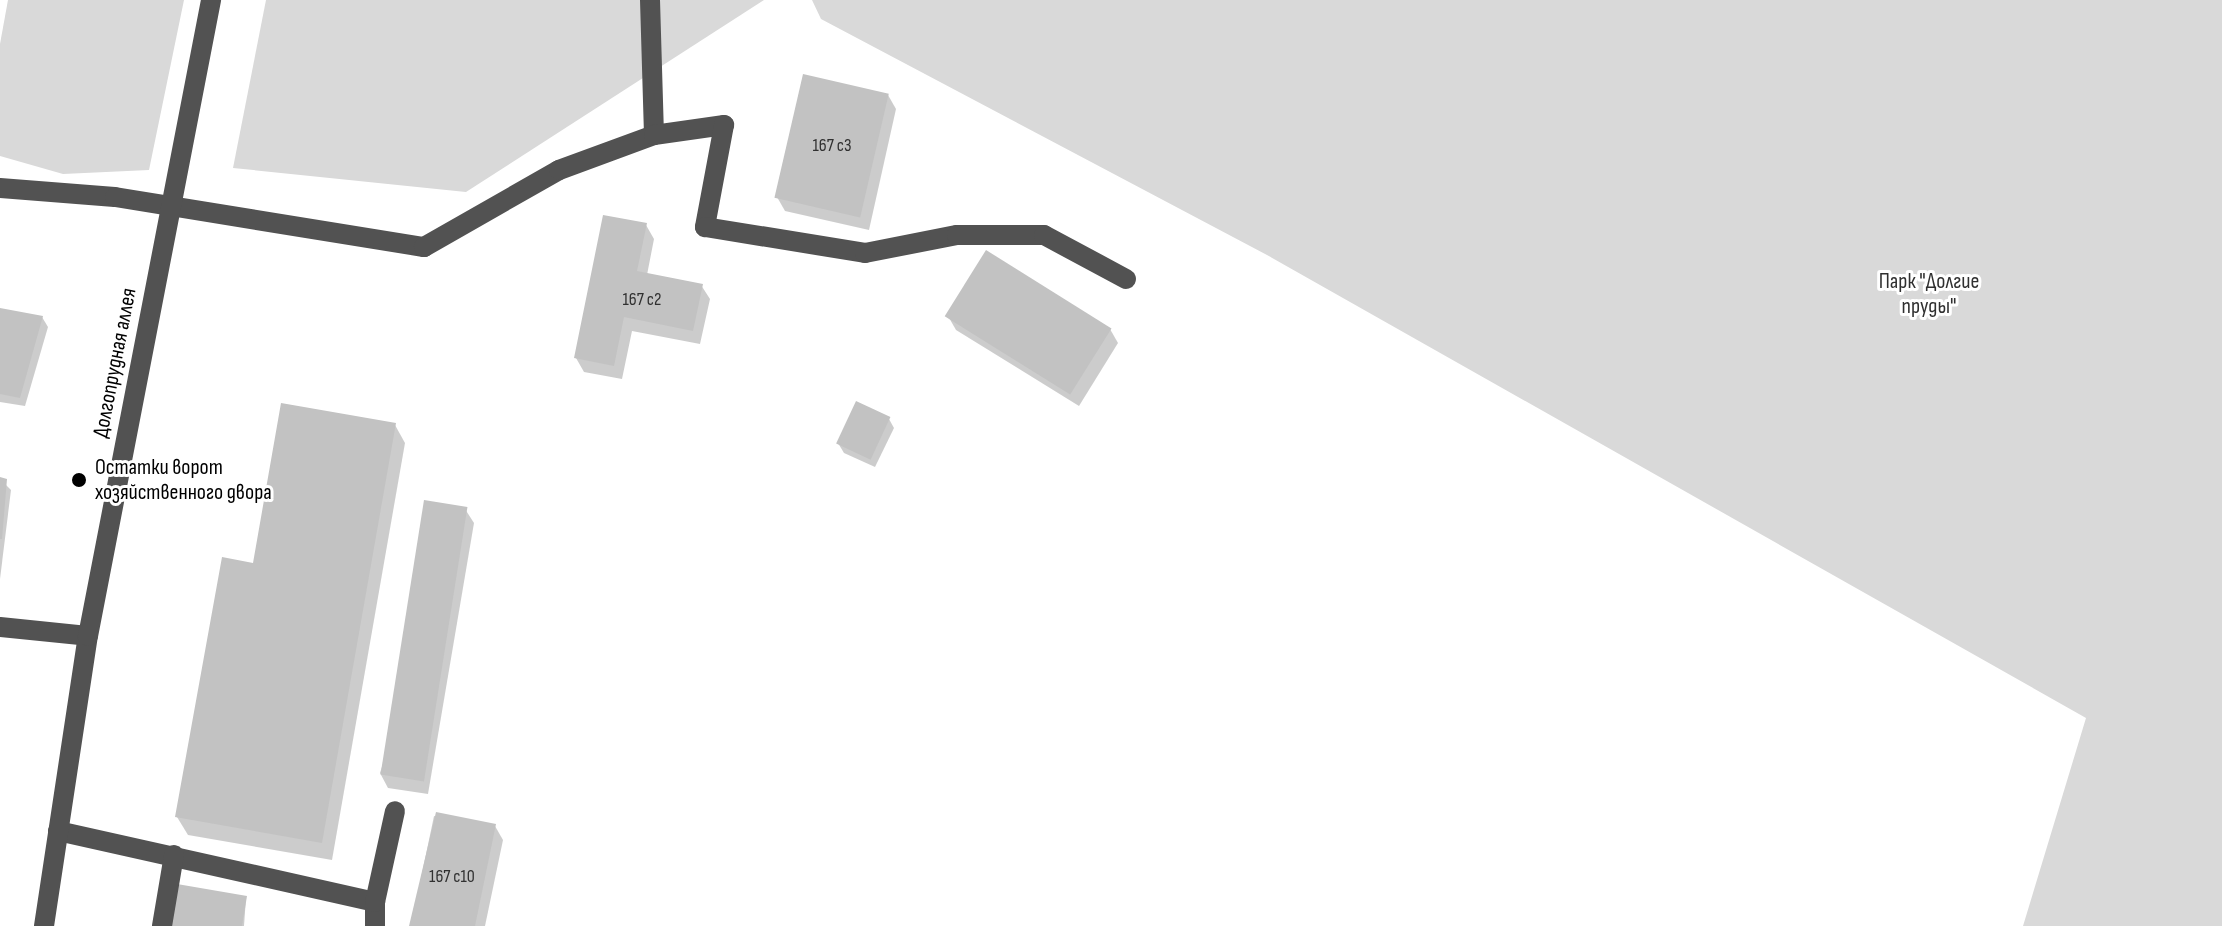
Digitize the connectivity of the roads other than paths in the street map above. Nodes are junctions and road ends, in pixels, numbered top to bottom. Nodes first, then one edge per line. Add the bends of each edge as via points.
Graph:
1 (211, 0) edge
2 (650, 0) edge
3 (654, 135) junction
4 (0, 188) edge
5 (168, 206) junction
6 (1126, 279) dead end
7 (0, 627) edge
8 (88, 636) junction
9 (395, 811) dead end
10 (58, 831) junction
11 (174, 855) junction
12 (375, 902) junction
13 (44, 926) edge
14 (162, 926) edge
15 (375, 926) edge

1 - 5 street, Долгопрудная аллея
2 - 3 street
3 - 5 street via 559,170 424,247
3 - 6 street via 724,125 705,227 865,253 957,235 1044,235
4 - 5 street
5 - 8 street, Долгопрудная аллея
7 - 8 street
8 - 10 street, Долгопрудная аллея
9 - 12 street
10 - 11 street
10 - 13 street, Долгопрудная аллея
11 - 12 street
11 - 14 street
12 - 15 street

